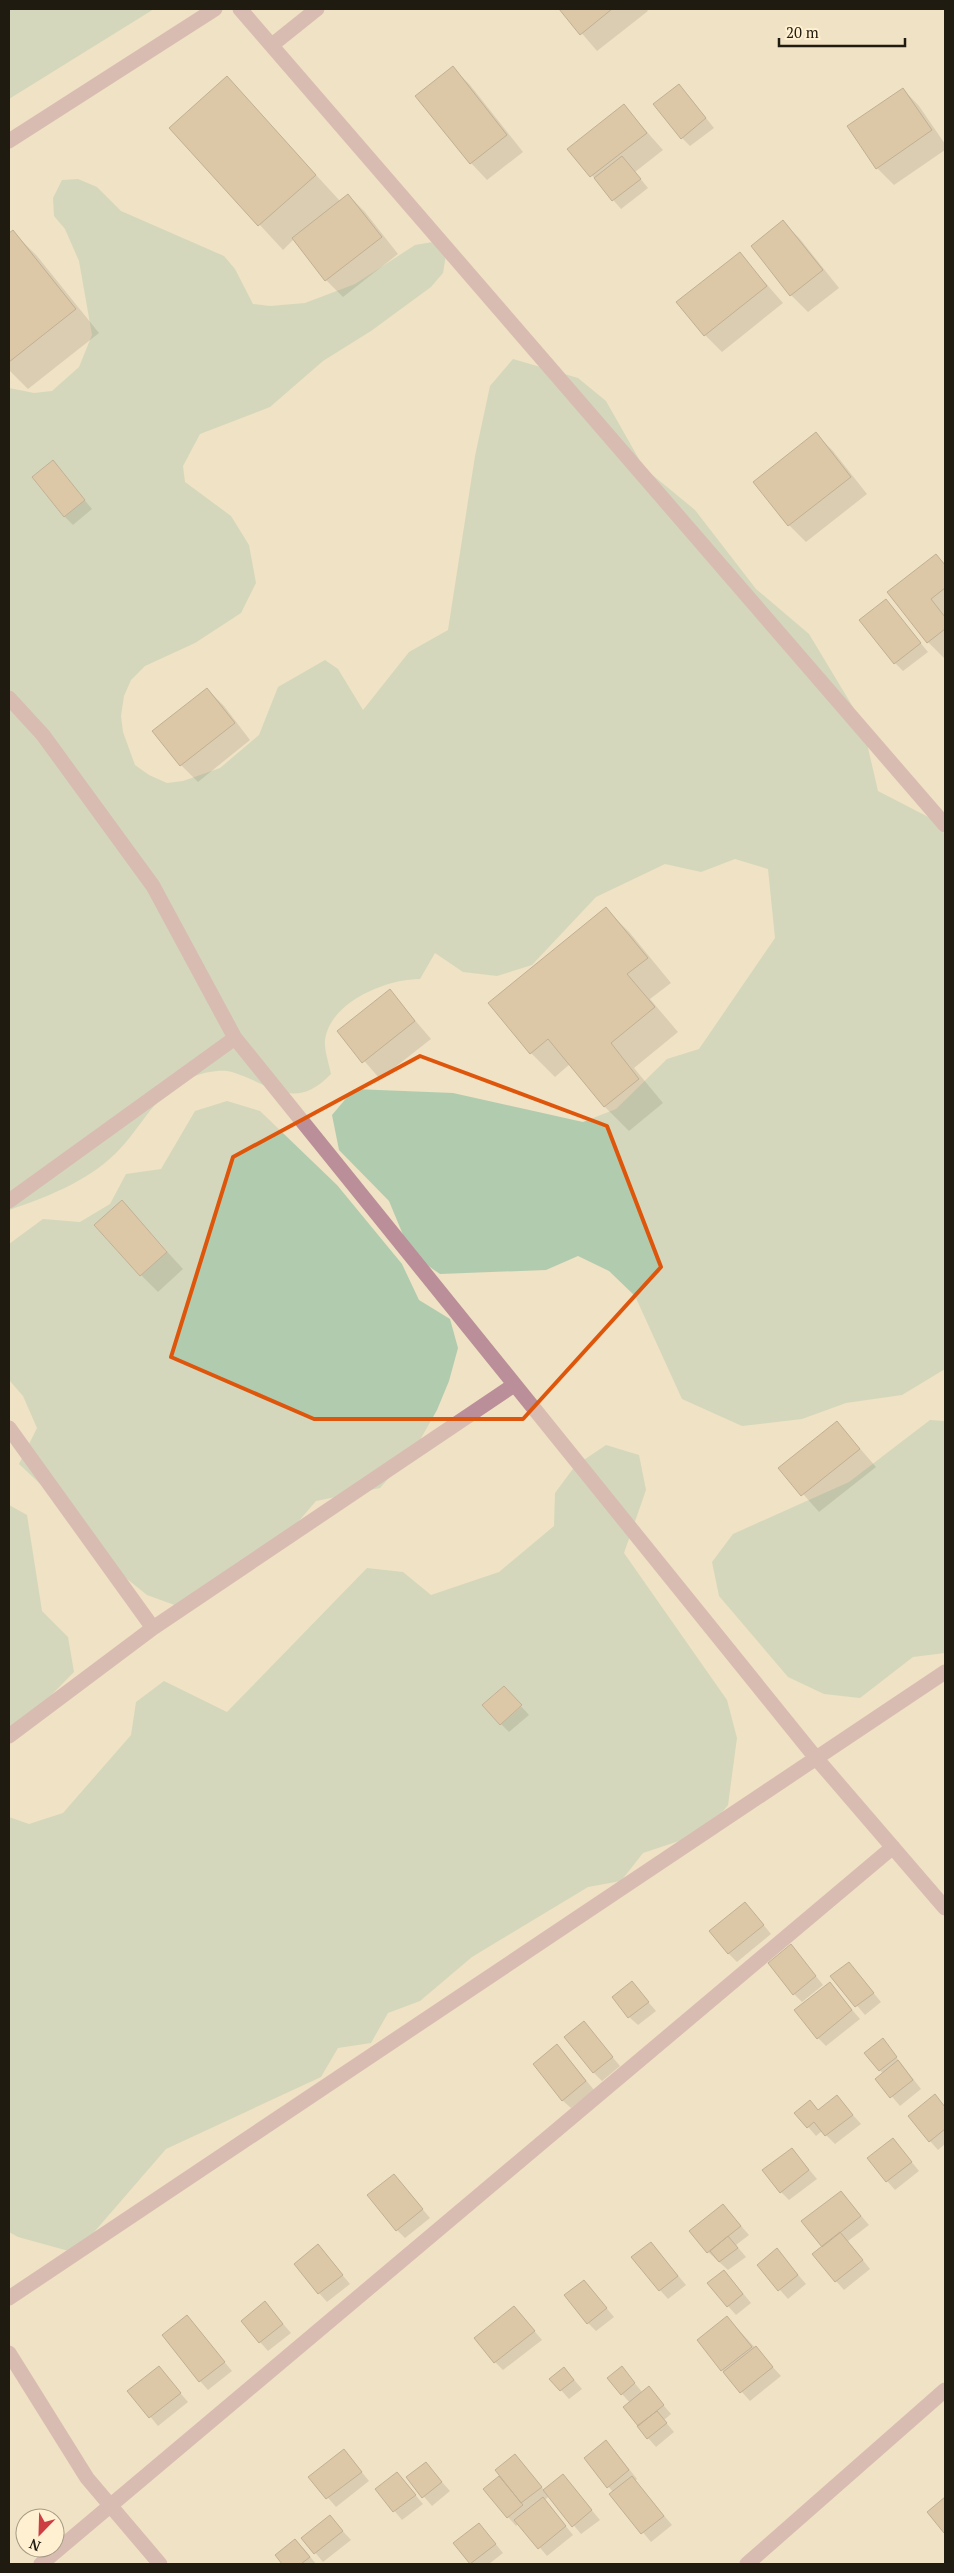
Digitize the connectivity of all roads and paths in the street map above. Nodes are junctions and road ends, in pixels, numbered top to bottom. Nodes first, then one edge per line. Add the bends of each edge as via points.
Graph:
1 (215, 9) edge
2 (240, 9) edge
3 (317, 9) edge
4 (272, 45) junction
5 (9, 141) edge
6 (9, 698) edge
7 (945, 825) edge
8 (235, 1038) junction
9 (9, 1201) edge
10 (514, 1385) junction
11 (9, 1428) edge
12 (154, 1628) junction
13 (945, 1672) edge
14 (9, 1736) edge
15 (816, 1758) junction
16 (893, 1847) junction
17 (945, 1908) edge
18 (9, 2298) edge
19 (9, 2353) edge
20 (945, 2390) edge
21 (110, 2505) junction
22 (41, 2564) edge
23 (160, 2564) edge
24 (747, 2564) edge

1 - 5 street
2 - 4 street
3 - 4 street
4 - 7 street
6 - 8 street via 43,735 153,886
8 - 9 street
8 - 10 street
10 - 12 street
10 - 15 street
11 - 12 street
12 - 14 street
13 - 15 street
15 - 16 street
15 - 18 street
16 - 17 street
16 - 21 street
19 - 21 street via 87,2478
20 - 24 street
21 - 22 street
21 - 23 street

